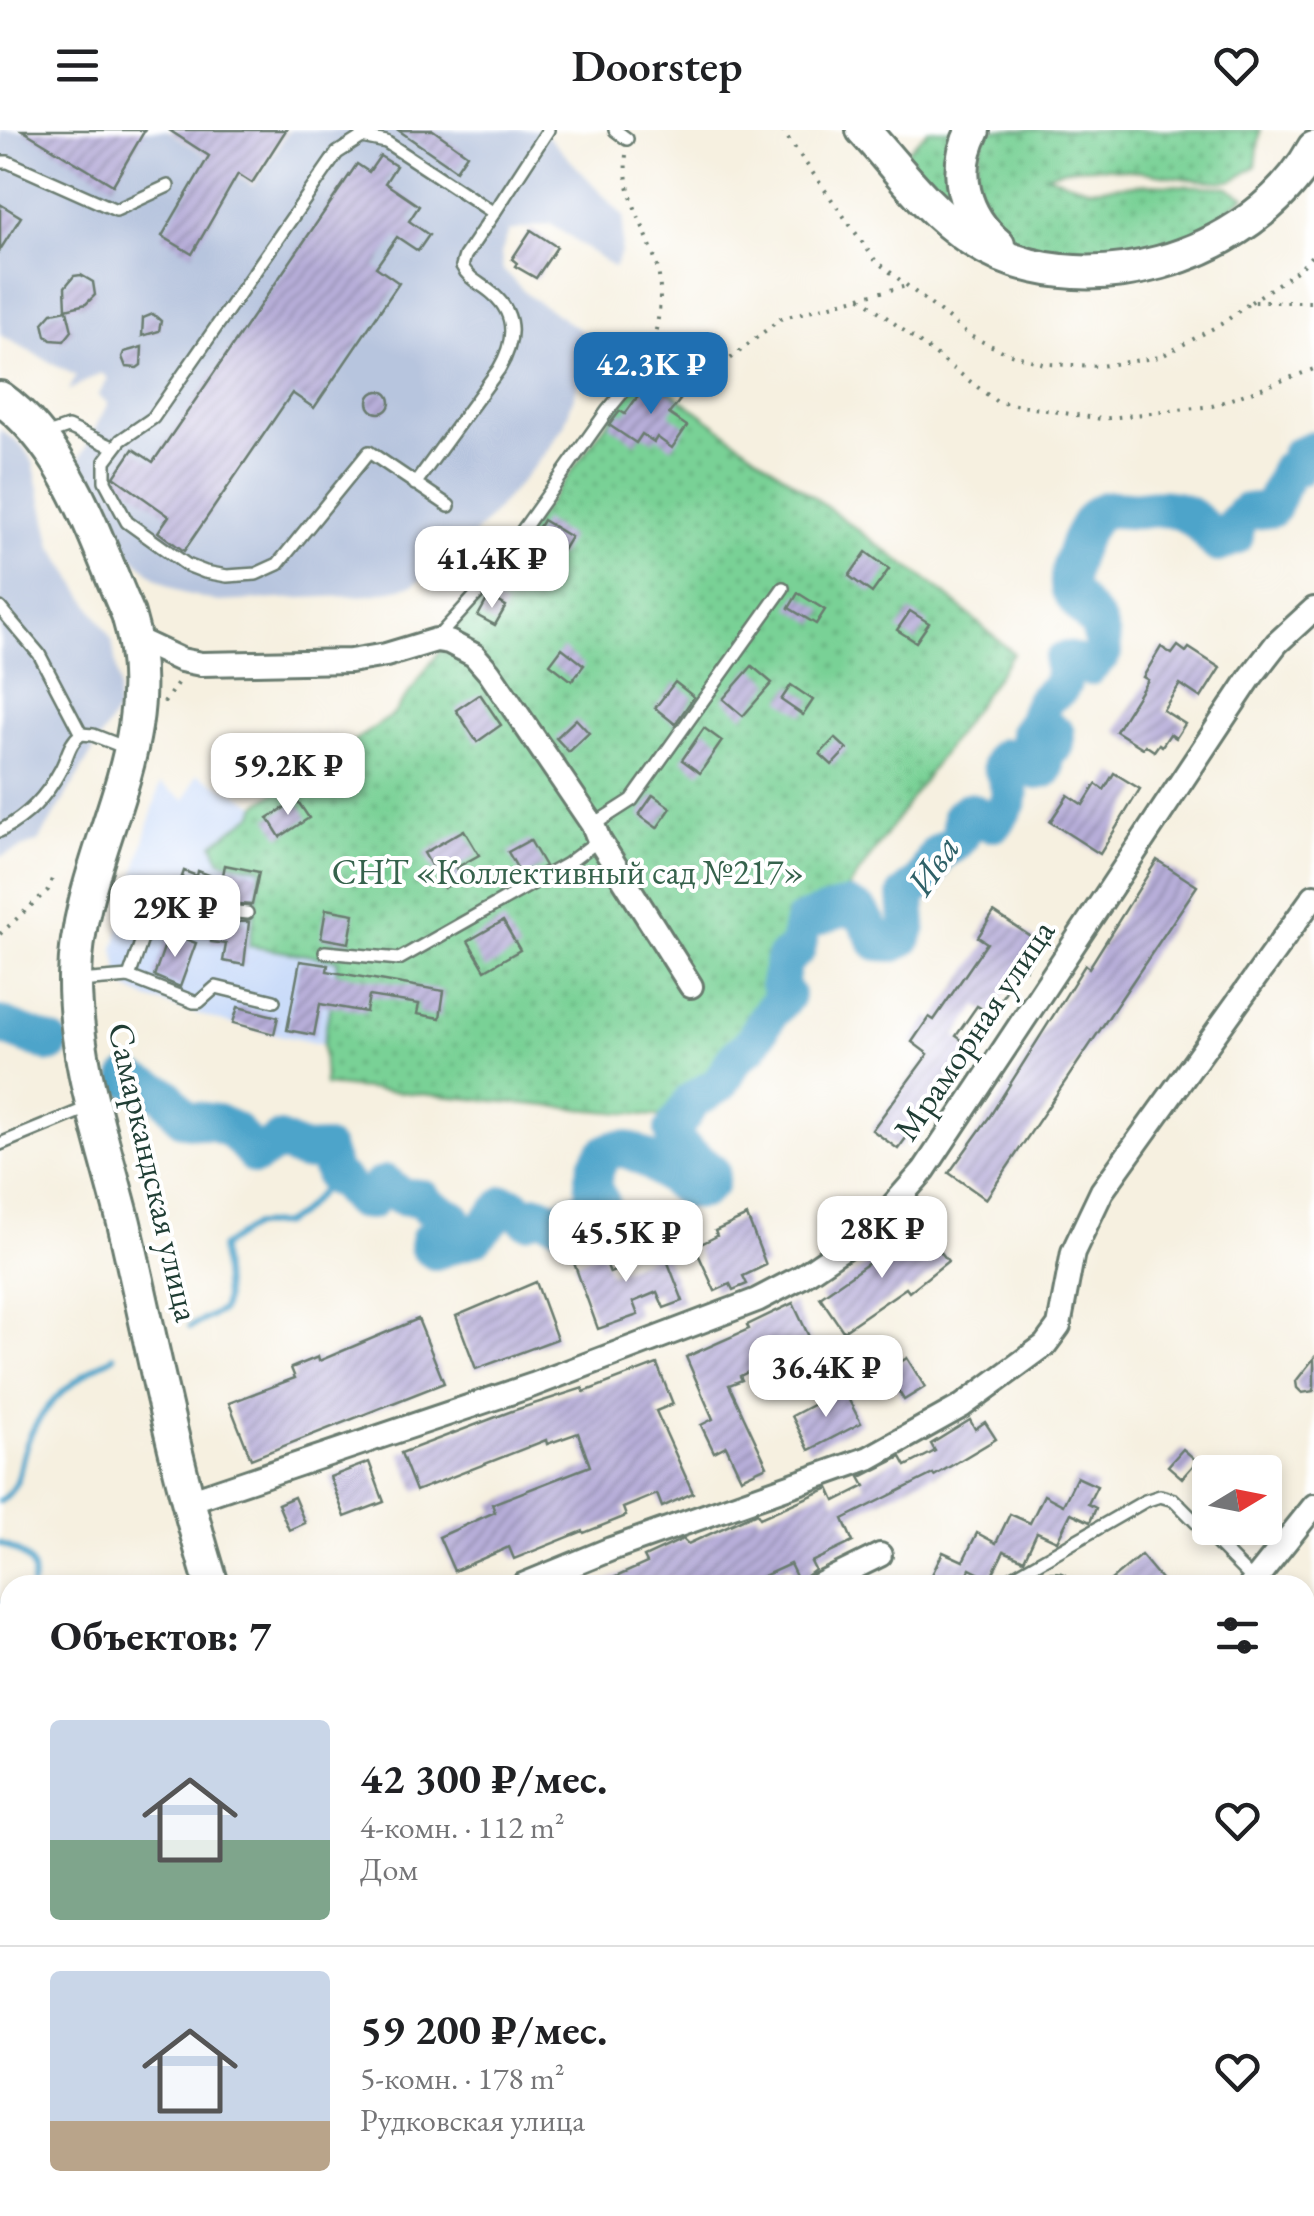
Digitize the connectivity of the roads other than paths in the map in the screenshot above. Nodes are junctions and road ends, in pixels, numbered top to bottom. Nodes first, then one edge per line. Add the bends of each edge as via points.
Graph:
1 (548, 130) edge
2 (616, 130) edge
3 (863, 130) edge
4 (973, 130) edge
5 (627, 139) road end
6 (1314, 148) edge
7 (0, 162) edge
8 (168, 186) dead end
9 (494, 213) junction
10 (1032, 265) junction
11 (642, 369) road end
12 (0, 398) edge
13 (42, 436) junction
14 (114, 447) junction
15 (416, 484) junction
16 (449, 506) dead end
17 (783, 588) dead end
18 (0, 608) edge
19 (1314, 609) edge
20 (136, 638) junction
21 (436, 640) junction
22 (80, 734) junction
23 (133, 750) junction
24 (0, 831) edge
25 (596, 832) junction
26 (1314, 896) edge
27 (247, 913) dead end
28 (325, 952) dead end
29 (129, 976) junction
30 (75, 982) junction
31 (691, 986) dead end
32 (274, 1001) dead end
33 (94, 1105) junction
34 (0, 1144) edge
35 (189, 1501) junction
36 (1314, 1506) edge
37 (880, 1555) dead end
38 (209, 1575) edge
39 (547, 1575) edge
40 (839, 1575) edge
41 (1016, 1575) edge
42 (1244, 1575) edge
43 (1258, 1575) edge

1 - 9 lane
2 - 5 lane
3 - 10 street via 955,227 990,250
4 - 10 street via 962,158 970,209 994,241
6 - 10 street via 1253,216 1184,255 1113,270
7 - 8 lane via 116,210
9 - 14 lane via 386,142 352,140 153,418
9 - 15 lane via 462,266 509,313 509,349
11 - 21 lane
12 - 13 street, Самаркандская улица
13 - 14 lane via 68,427
13 - 20 street, Самаркандская улица
14 - 15 lane via 104,474 127,522 187,566 216,575 270,570 368,452
15 - 16 lane
17 - 25 lane via 632,800
18 - 22 lane via 39,654
19 - 35 street, Мраморная улица via 1250,678 924,1170 873,1228 802,1277 736,1309 533,1386
20 - 21 street via 190,663 254,665 350,661
20 - 23 street, Самаркандская улица via 140,685
21 - 25 street via 474,655 489,672
22 - 23 lane
22 - 24 lane via 40,802
23 - 30 street, Самаркандская улица via 83,914
25 - 28 lane via 567,864 399,959
25 - 31 street
26 - 39 street via 1102,1191 1073,1252 1059,1326 1045,1345 962,1406 869,1458
27 - 29 lane via 216,910 177,923 148,922
29 - 30 lane
29 - 32 lane via 194,1002 216,987
30 - 33 street, Самаркандская улица
33 - 34 lane
33 - 35 street, Самаркандская улица
35 - 38 street, Самаркандская улица
36 - 43 street
37 - 40 street
41 - 42 lane via 1160,1496 1174,1500

